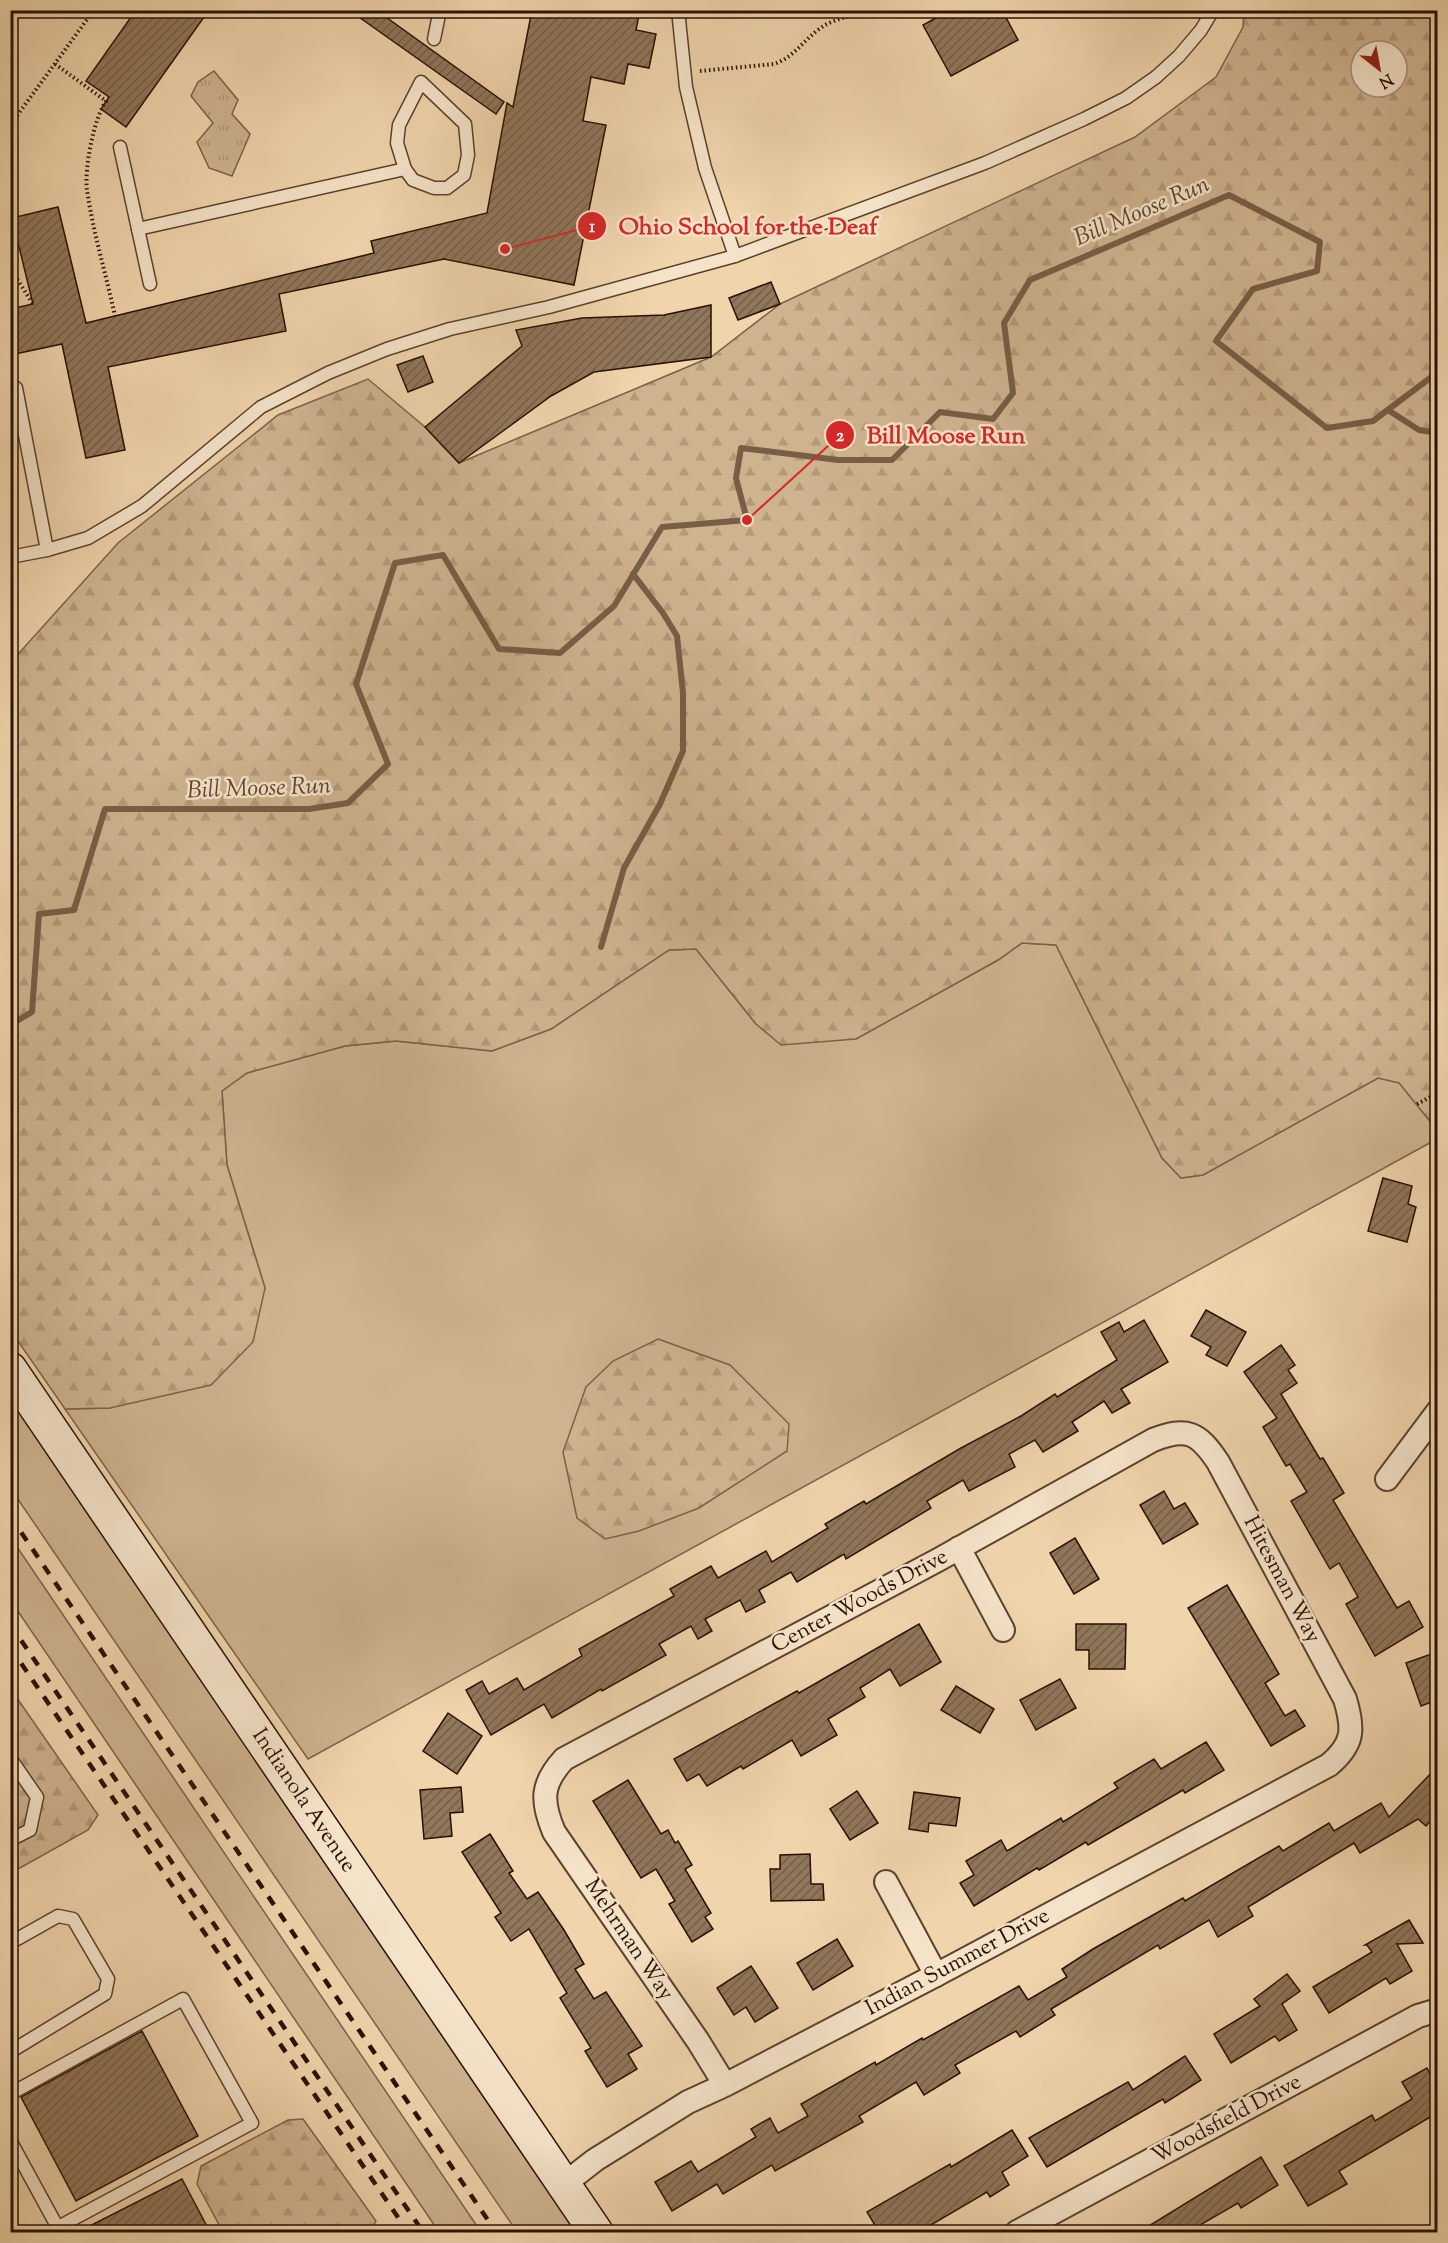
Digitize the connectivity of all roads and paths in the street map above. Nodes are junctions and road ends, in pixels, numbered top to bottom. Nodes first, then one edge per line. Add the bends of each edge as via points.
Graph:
1 (94, 10) edge
2 (440, 10) edge
3 (678, 10) edge
4 (878, 10) edge
5 (1213, 10) edge
6 (434, 39) dead end
7 (55, 64) junction
8 (684, 73) junction
9 (10, 121) edge
10 (120, 147) dead end
11 (405, 170) junction
12 (138, 229) junction
13 (735, 256) junction
14 (10, 268) edge
15 (150, 284) dead end
16 (33, 304) dead end
17 (115, 315) dead end
18 (15, 388) dead end
19 (47, 550) junction
20 (10, 556) edge
21 (1437, 1093) edge
22 (1417, 1104) dead end
23 (10, 1369) edge
24 (1437, 1411) edge
25 (1189, 1432) joint
26 (1388, 1479) dead end
27 (959, 1548) junction
28 (1003, 1630) dead end
29 (1350, 1739) joint
30 (10, 1758) edge
31 (545, 1790) joint
32 (10, 1840) edge
33 (886, 1882) dead end
34 (10, 1943) edge
35 (936, 1975) junction
36 (1437, 2010) edge
37 (11, 2052) edge
38 (725, 2085) junction
39 (10, 2094) edge
40 (10, 2140) edge
41 (563, 2185) junction
42 (54, 2230) edge
43 (596, 2232) edge
44 (1017, 2232) edge

1 - 7 path
2 - 6 lane
3 - 8 lane
4 - 8 path via 831,22 790,56 774,64
5 - 13 lane via 1186,48 1156,77 1126,98 985,163
7 - 9 path
7 - 17 path via 106,101 91,139 86,187
8 - 13 lane via 705,168
10 - 12 lane
11 - 11 lane via 413,180 447,188 464,175 468,155 465,124 420,82 399,125 397,143
11 - 12 lane
12 - 15 lane
13 - 19 lane via 450,329 328,373 261,407 142,506 88,538
14 - 16 path
18 - 19 lane
19 - 20 lane
21 - 22 path
23 - 41 main road, Indianola Avenue
24 - 26 street
25 - 27 street, Center Woods Drive via 1153,1440
25 - 29 street, Hitesman Way via 1206,1445 1218,1462 1345,1699 1351,1719
27 - 28 street
27 - 31 street, Center Woods Drive via 564,1759 551,1773
29 - 35 street, Indian Summer Drive via 1342,1754 1329,1765
30 - 32 lane via 37,1797 30,1830
31 - 38 street, Mehrman Way via 545,1812 554,1832
33 - 35 street
34 - 37 lane via 58,1916 73,1919 108,1979 105,1994
35 - 38 street, Indian Summer Drive
36 - 44 street, Woodsfield Drive via 1418,2016
38 - 41 street, Indian Summer Drive via 688,2102 595,2160
39 - 42 lane via 183,1999 252,2123
40 - 42 lane
41 - 43 main road, Indianola Avenue

